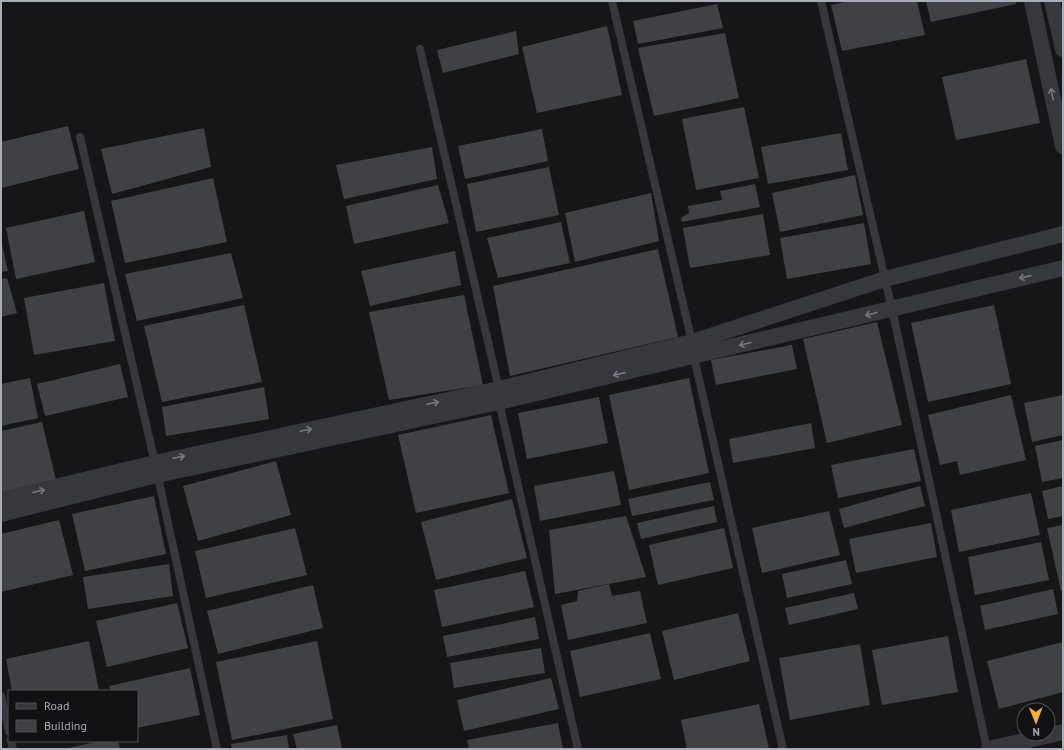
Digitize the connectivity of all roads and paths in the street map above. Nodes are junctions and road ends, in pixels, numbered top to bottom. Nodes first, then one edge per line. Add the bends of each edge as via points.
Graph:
1 (612, 1) edge
2 (821, 1) edge
3 (1032, 1) edge
4 (1052, 1) edge
5 (420, 49) dead end
6 (1063, 49) edge
7 (80, 137) dead end
8 (1063, 146) edge
9 (1063, 234) edge
10 (1063, 268) edge
11 (885, 279) junction
12 (892, 308) junction
13 (693, 349) junction
14 (499, 396) junction
15 (156, 469) junction
16 (1, 500) edge
17 (1, 514) edge
18 (1, 696) edge
19 (8, 727) edge
20 (1063, 732) edge
21 (217, 749) edge
22 (578, 749) edge
23 (783, 749) edge
24 (988, 749) edge

1 - 13 lane
2 - 11 lane
8 -> 3 street
4 - 6 street
5 - 14 lane
7 - 15 lane
9 - 11 street
10 -> 12 street
11 - 12 lane
11 - 13 street
12 -> 13 street
12 - 24 lane
13 - 14 street
13 - 23 lane
14 - 15 street
14 - 22 lane
16 -> 15 street
15 - 17 street
15 - 21 lane
18 - 19 lane
20 - 24 street

